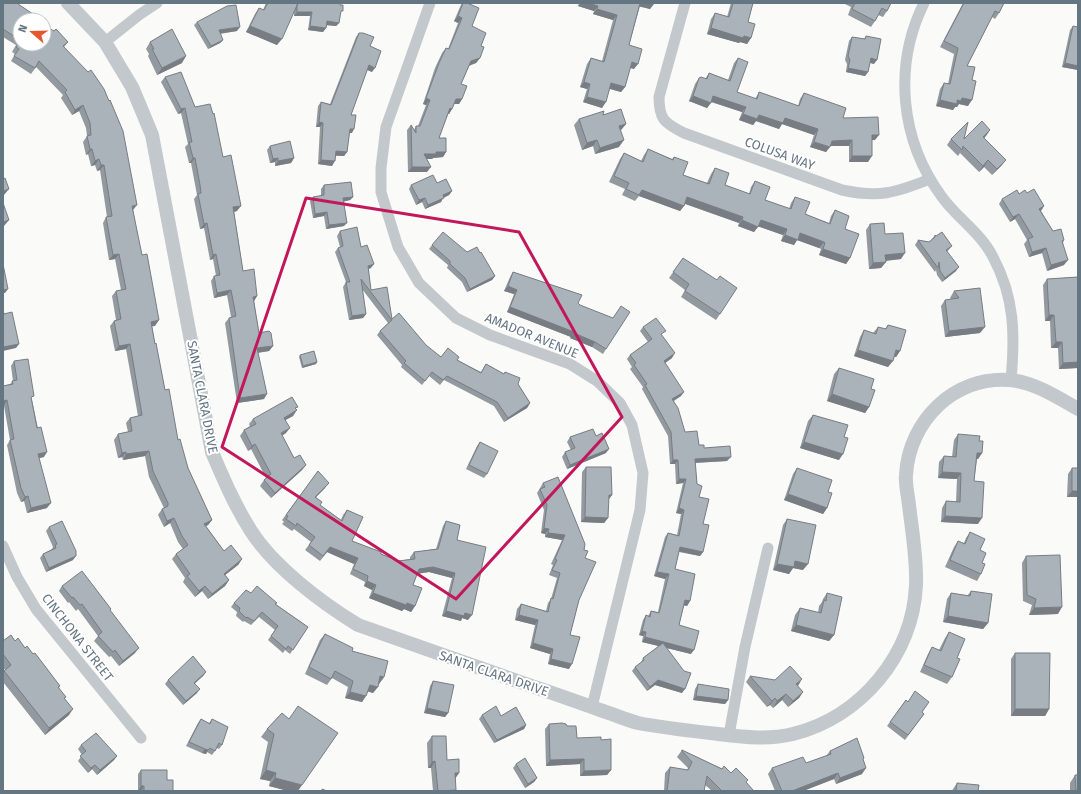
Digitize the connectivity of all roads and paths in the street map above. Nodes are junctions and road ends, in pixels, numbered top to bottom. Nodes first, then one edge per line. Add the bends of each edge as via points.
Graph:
1 (68, 3) edge
2 (157, 3) edge
3 (430, 3) edge
4 (685, 3) edge
5 (924, 3) edge
6 (105, 42) junction
7 (930, 179) junction
8 (1011, 380) junction
9 (1078, 409) edge
10 (3, 546) edge
11 (768, 548) dead end
12 (592, 707) junction
13 (729, 735) junction
14 (141, 738) dead end

1 - 6 street, SANTA CLARA DRIVE
2 - 6 street
3 - 12 street, AMADOR AVENUE via 386,127 382,154 381,192 398,246 419,283 456,318 490,335 570,364 597,381 620,403 632,425 643,473 640,510
4 - 7 street, COLUSA WAY via 659,97 659,109 667,124 684,133 842,190 860,194 899,191
5 - 7 street via 909,41 904,97 910,131
6 - 12 street, SANTA CLARA DRIVE via 132,87 152,135 212,452 230,495 252,533 276,562 333,610 358,625
7 - 8 street via 992,255 1004,279 1013,317
8 - 9 street, SANTA CLARA DRIVE via 1046,391
8 - 13 street, SANTA CLARA DRIVE via 989,380 950,395 921,424 910,448 906,476 916,584 913,606 901,643 887,671 855,703 817,726 793,734 765,738
10 - 14 street, CINCHONA STREET via 36,609
11 - 13 street
12 - 13 street, SANTA CLARA DRIVE via 636,722

